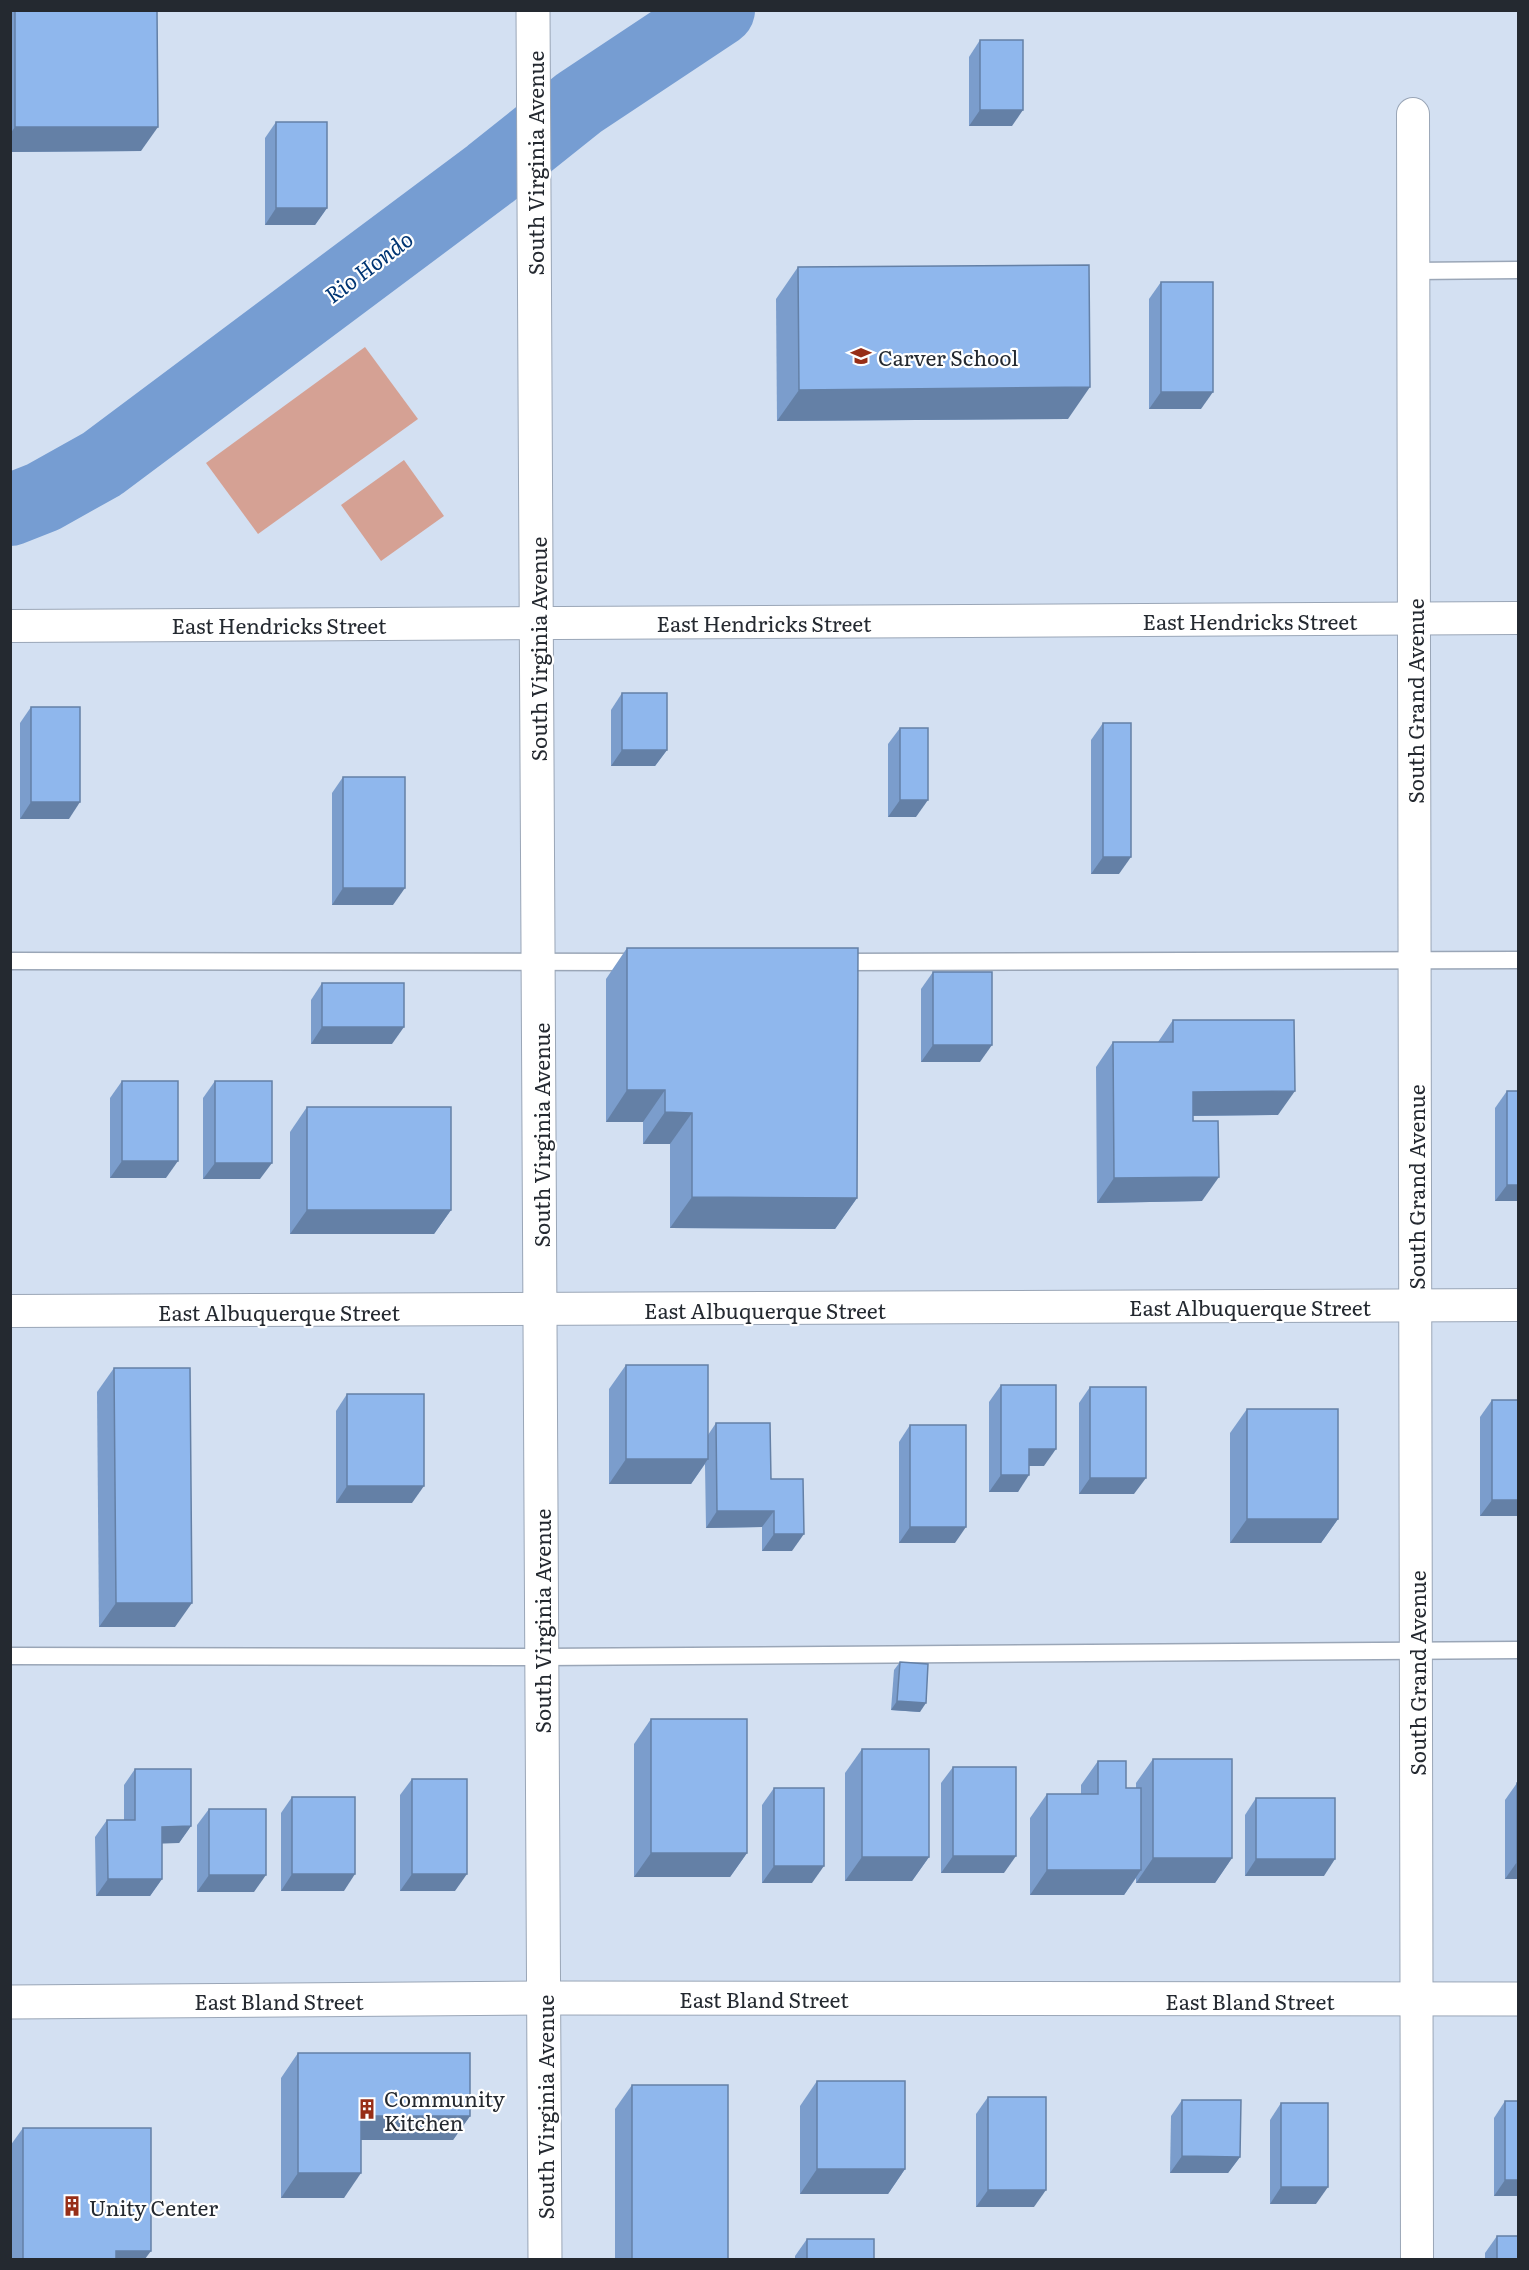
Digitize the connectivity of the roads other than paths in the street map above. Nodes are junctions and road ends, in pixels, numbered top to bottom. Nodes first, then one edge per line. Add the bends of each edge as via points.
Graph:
1 (533, 10) edge
2 (1413, 114) dead end
3 (1518, 270) edge
4 (1413, 271) junction
5 (1518, 618) edge
6 (1414, 619) junction
7 (537, 623) junction
8 (10, 626) edge
9 (1414, 960) junction
10 (1518, 960) edge
11 (10, 961) edge
12 (659, 962) edge
13 (815, 962) edge
14 (539, 963) junction
15 (1415, 1305) junction
16 (1518, 1305) edge
17 (540, 1310) junction
18 (10, 1311) edge
19 (1415, 1650) junction
20 (1518, 1650) edge
21 (10, 1656) edge
22 (542, 1657) junction
23 (543, 1998) junction
24 (1518, 1999) edge
25 (1416, 2000) junction
26 (10, 2002) edge
27 (545, 2259) edge
28 (1417, 2259) edge

1 - 7 street, South Virginia Avenue
2 - 4 street, South Grand Avenue
3 - 4 lane
4 - 6 street, South Grand Avenue
5 - 6 street, East Hendricks Street
6 - 7 street, East Hendricks Street
6 - 9 street, South Grand Avenue
7 - 8 street, East Hendricks Street
7 - 14 street, South Virginia Avenue
9 - 10 lane
9 - 13 lane
9 - 15 street, South Grand Avenue
11 - 14 lane
12 - 14 lane
14 - 17 street, South Virginia Avenue
15 - 16 street, East Albuquerque Street
15 - 17 street, East Albuquerque Street
15 - 19 street, South Grand Avenue
17 - 18 street, East Albuquerque Street
17 - 22 street, South Virginia Avenue
19 - 20 lane
19 - 22 lane
19 - 25 street, South Grand Avenue
21 - 22 lane
22 - 23 street, South Virginia Avenue
23 - 25 street, East Bland Street
23 - 26 street, East Bland Street
23 - 27 street, South Virginia Avenue
24 - 25 street, East Bland Street
25 - 28 street, South Grand Avenue

